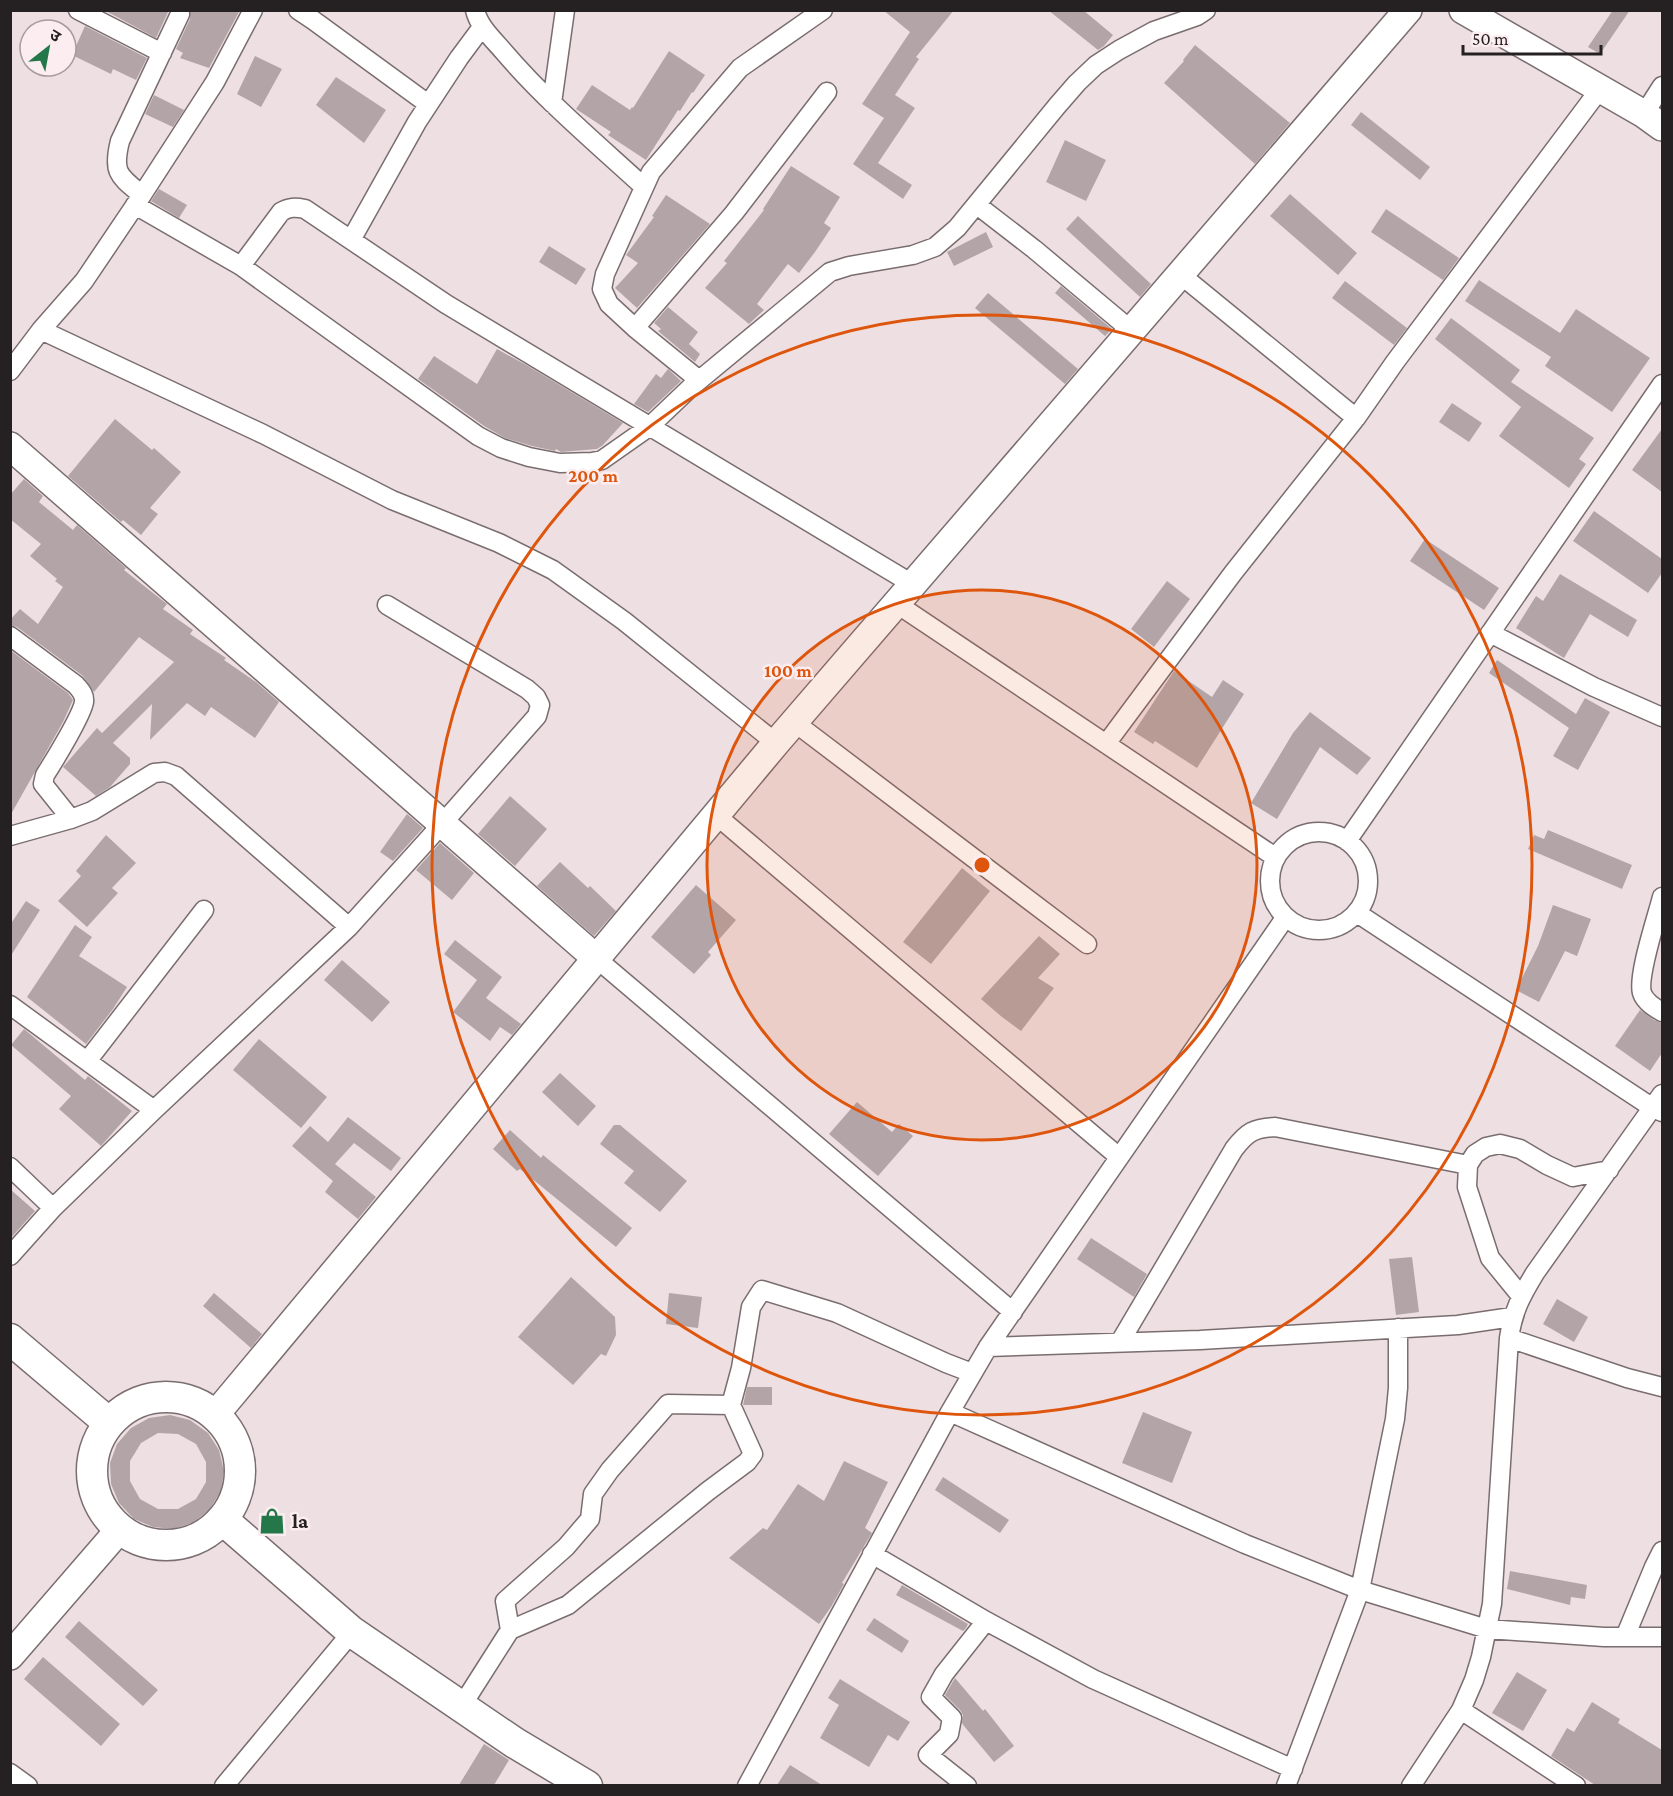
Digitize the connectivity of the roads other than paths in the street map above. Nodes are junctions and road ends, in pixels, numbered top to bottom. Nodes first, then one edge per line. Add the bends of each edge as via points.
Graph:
1 (78, 10) edge
2 (253, 10) edge
3 (298, 10) edge
4 (565, 10) edge
5 (823, 10) edge
6 (1206, 10) edge
7 (1408, 10) edge
8 (1463, 10) edge
9 (180, 14) dead end
10 (479, 19) edge
11 (162, 53) junction
12 (1662, 86) edge
13 (1600, 89) junction
14 (827, 92) dead end
15 (552, 103) junction
16 (428, 104) junction
17 (1653, 121) edge
18 (644, 187) junction
19 (139, 200) junction
20 (977, 205) junction
21 (351, 240) junction
22 (241, 266) junction
23 (1181, 274) junction
24 (635, 328) junction
25 (41, 330) junction
26 (1132, 331) junction
27 (10, 371) edge
28 (699, 380) junction
29 (1662, 384) edge
30 (1356, 418) junction
31 (649, 427) junction
32 (13, 452) edge
33 (906, 594) junction
34 (387, 605) dead end
35 (1490, 633) junction
36 (10, 636) edge
37 (1662, 717) edge
38 (794, 722) junction
39 (776, 743) junction
40 (1106, 744) junction
41 (717, 816) junction
42 (71, 819) junction
43 (442, 824) junction
44 (10, 836) edge
45 (1347, 841) junction
46 (1275, 857) junction
47 (1662, 897) edge
48 (204, 910) dead end
49 (1357, 913) junction
50 (1285, 918) junction
51 (349, 927) junction
52 (1087, 944) dead end
53 (597, 959) junction
54 (10, 1005) edge
55 (1662, 1012) edge
56 (88, 1060) junction
57 (1659, 1105) edge
58 (154, 1110) junction
59 (1119, 1157) junction
60 (1468, 1165) junction
61 (10, 1167) edge
62 (1609, 1170) junction
63 (53, 1208) junction
64 (10, 1256) edge
65 (1521, 1296) junction
66 (1013, 1311) junction
67 (1512, 1317) junction
68 (1398, 1328) junction
69 (1509, 1338) junction
70 (10, 1340) edge
71 (1120, 1342) junction
72 (988, 1347) junction
73 (972, 1373) junction
74 (1662, 1387) edge
75 (731, 1406) junction
76 (950, 1412) junction
77 (215, 1415) junction
78 (110, 1423) junction
79 (223, 1520) junction
80 (120, 1529) junction
81 (1662, 1551) edge
82 (873, 1554) junction
83 (1360, 1590) junction
84 (986, 1621) junction
85 (1487, 1629) junction
86 (510, 1630) junction
87 (352, 1632) junction
88 (1625, 1637) junction
89 (1662, 1637) edge
90 (10, 1656) edge
91 (461, 1707) junction
92 (1461, 1710) junction
93 (10, 1773) edge
94 (1290, 1777) edge
95 (28, 1785) edge
96 (224, 1785) edge
97 (587, 1785) edge
98 (747, 1785) edge
99 (967, 1785) edge
100 (1411, 1785) edge
101 (1576, 1785) edge

1 - 11 street
2 - 19 street via 215,82
3 - 16 street
4 - 15 street
5 - 18 street via 740,68 651,172
6 - 20 street via 1154,31 1096,65 1057,106
7 - 23 main road
8 - 13 main road
9 - 11 street
10 - 15 street
10 - 16 street
11 - 19 street via 117,153 116,167 121,178
12 - 17 street
13 - 17 main road
13 - 30 street
14 - 24 street via 734,213
15 - 18 street
16 - 21 street
18 - 24 street via 602,289 609,304
19 - 22 street
19 - 25 street via 84,281
20 - 26 street
20 - 28 street via 935,247 830,272
21 - 22 street via 305,209 287,208
21 - 31 street via 446,304
22 - 31 street via 450,418 501,448 560,463 591,462 612,455
23 - 26 main road
23 - 30 street
24 - 28 street
25 - 27 street
25 - 39 street via 263,434 392,500 499,543 553,570 624,621
26 - 33 main road
28 - 31 street
29 - 35 street
30 - 40 street via 1233,573
31 - 33 street
32 - 43 main road
33 - 38 main road
33 - 40 street
34 - 43 street via 527,689 540,705 525,732
35 - 37 street
35 - 45 street
36 - 42 street via 83,693 78,717 45,775 44,784
38 - 39 main road
38 - 52 street
39 - 41 main road
40 - 46 street
41 - 53 main road
41 - 59 street
42 - 44 street
42 - 51 street via 92,811 154,773 176,776
43 - 51 street
43 - 53 main road
45 - 46 street via 1316,832 1299,836
45 - 49 street via 1366,867 1365,899
46 - 50 street via 1270,889
47 - 55 street via 1642,975 1642,993
48 - 56 street
49 - 50 street via 1345,923 1314,931
49 - 57 street
50 - 59 street
51 - 58 street
53 - 66 street
53 - 77 main road
54 - 56 street
56 - 58 street
57 - 62 street
58 - 63 street
59 - 66 street
60 - 62 street via 1475,1154 1500,1144 1520,1149 1574,1177
60 - 65 street via 1467,1187 1490,1258
60 - 71 street via 1275,1127 1258,1128 1244,1136 1234,1149
61 - 63 street
62 - 65 street
63 - 64 street
65 - 67 street
66 - 72 street
67 - 68 street
67 - 69 street
68 - 71 street
68 - 83 street via 1395,1419
69 - 74 street
69 - 85 street via 1492,1604
70 - 78 main road
71 - 72 street
72 - 73 street
73 - 75 street via 837,1313 762,1290 751,1307
73 - 76 street
75 - 86 street via 668,1404 593,1494 590,1519 566,1547 505,1601
75 - 86 street via 753,1454 747,1462 568,1605
76 - 82 street
76 - 83 street via 1245,1544
77 - 78 main road via 195,1403 172,1397 149,1399 127,1407
77 - 79 main road via 230,1433 239,1455 241,1478 235,1500
78 - 80 main road via 97,1443 92,1466 94,1490 104,1512
79 - 80 main road via 205,1535 184,1544 162,1546 140,1541
79 - 87 main road
80 - 90 main road
81 - 88 street
82 - 84 street
82 - 98 street
83 - 85 street
83 - 94 street
84 - 94 street
84 - 99 street via 931,1697 952,1718 949,1734 928,1755
85 - 88 street
85 - 92 street via 1474,1680
86 - 91 street
87 - 91 main road
87 - 96 street
88 - 89 street
91 - 97 main road
92 - 100 street
92 - 101 street
93 - 95 street

